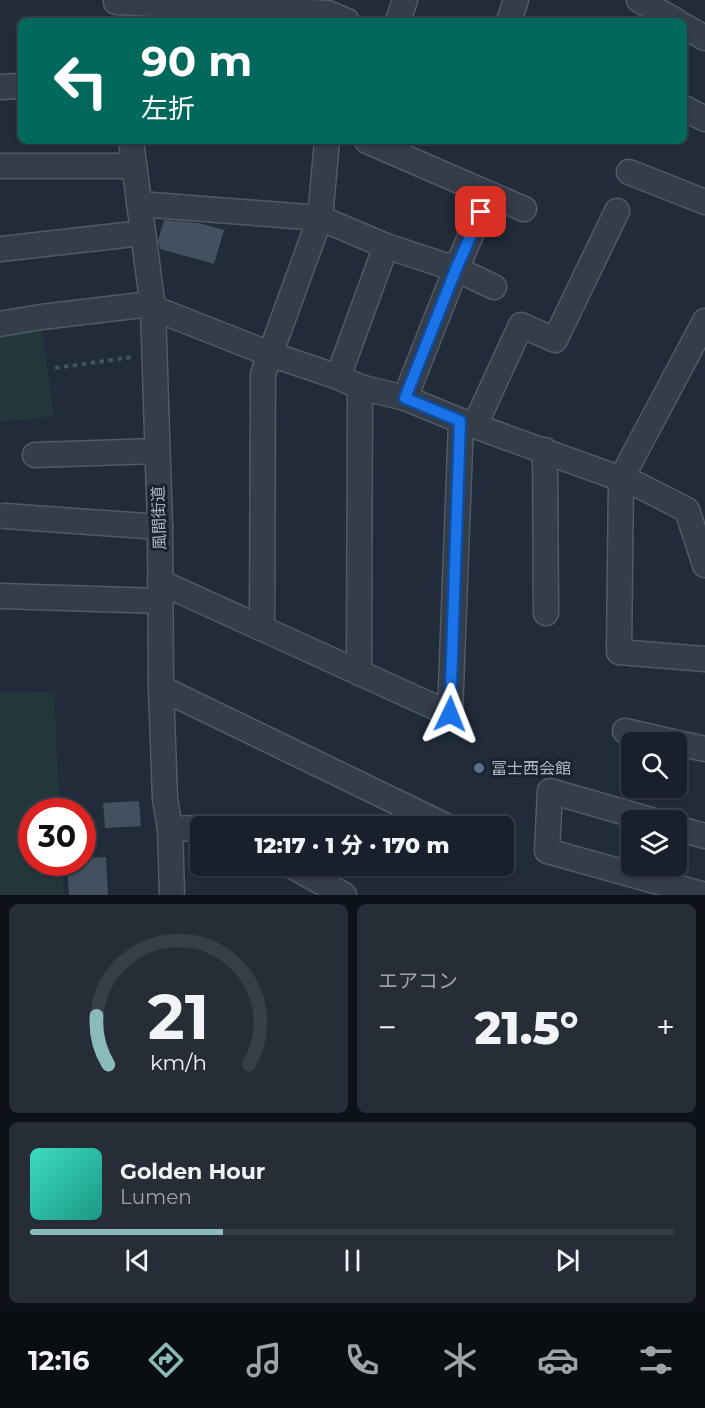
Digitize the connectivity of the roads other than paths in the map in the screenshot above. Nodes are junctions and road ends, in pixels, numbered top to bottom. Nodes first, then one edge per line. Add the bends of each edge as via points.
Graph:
1 (405, 0) edge
2 (516, 0) edge
3 (639, 0) edge
4 (116, 8) edge
5 (340, 18) edge
6 (399, 18) edge
7 (510, 18) edge
8 (671, 18) edge
9 (687, 28) edge
10 (705, 38) edge
11 (18, 86) edge
12 (0, 87) edge
13 (687, 110) edge
14 (705, 119) edge
15 (131, 144) edge
16 (327, 144) edge
17 (374, 144) edge
18 (0, 166) edge
19 (134, 166) junction
20 (630, 172) dead end
21 (489, 194) junction
22 (705, 202) edge
23 (139, 204) junction
24 (524, 209) dead end
25 (617, 211) dead end
26 (320, 218) junction
27 (143, 234) junction
28 (386, 246) junction
29 (0, 249) edge
30 (456, 269) junction
31 (494, 287) dead end
32 (153, 308) junction
33 (705, 321) edge
34 (0, 324) edge
35 (699, 349) edge
36 (270, 354) junction
37 (338, 377) junction
38 (360, 387) junction
39 (405, 398) junction
40 (468, 423) junction
41 (545, 450) junction
42 (156, 452) junction
43 (35, 454) dead end
44 (621, 479) junction
45 (696, 508) edge
46 (5, 516) dead end
47 (160, 527) junction
48 (705, 565) edge
49 (160, 591) junction
50 (0, 596) edge
51 (546, 613) dead end
52 (262, 628) junction
53 (705, 659) edge
54 (359, 673) junction
55 (161, 688) junction
56 (625, 731) dead end
57 (705, 749) edge
58 (621, 811) edge
59 (425, 816) edge
60 (190, 828) edge
61 (170, 829) junction
62 (687, 831) edge
63 (705, 836) edge
64 (621, 871) edge
65 (310, 876) edge
66 (637, 876) edge
67 (172, 895) edge
68 (344, 895) edge
69 (705, 895) edge

1 - 6 street
2 - 7 street
3 - 8 street
4 - 5 street via 328,13
9 - 10 street
11 - 12 street
13 - 14 street
15 - 19 street, 風間街道
16 - 26 street
17 - 21 street
18 - 19 street
19 - 23 street, 風間街道
20 - 22 street
21 - 24 street
21 - 30 street
23 - 26 street
23 - 27 street, 風間街道
25 - 40 street via 555,340 521,325
26 - 28 street
26 - 36 street
27 - 29 street
27 - 32 street, 風間街道
28 - 30 street
28 - 37 street
30 - 31 street
30 - 39 street
32 - 34 street via 142,305
32 - 36 street
32 - 42 street, 風間街道
33 - 35 street
35 - 44 street
36 - 37 street
36 - 52 street via 263,374
37 - 38 street
38 - 39 street
38 - 54 street
39 - 40 street
40 - 41 street
40 - 54 street via 450,714
41 - 44 street
41 - 51 street
42 - 43 street
42 - 47 street, 風間街道
44 - 45 street
44 - 53 street via 619,652
45 - 48 street
46 - 47 street
47 - 49 street, 風間街道
49 - 50 street
49 - 52 street
49 - 55 street, 風間街道
52 - 54 street
55 - 59 street
55 - 61 street, 風間街道 via 165,800
56 - 57 street
58 - 64 street via 550,791 548,851
60 - 61 street
61 - 67 street, 風間街道
62 - 63 street
65 - 68 street
66 - 69 street

